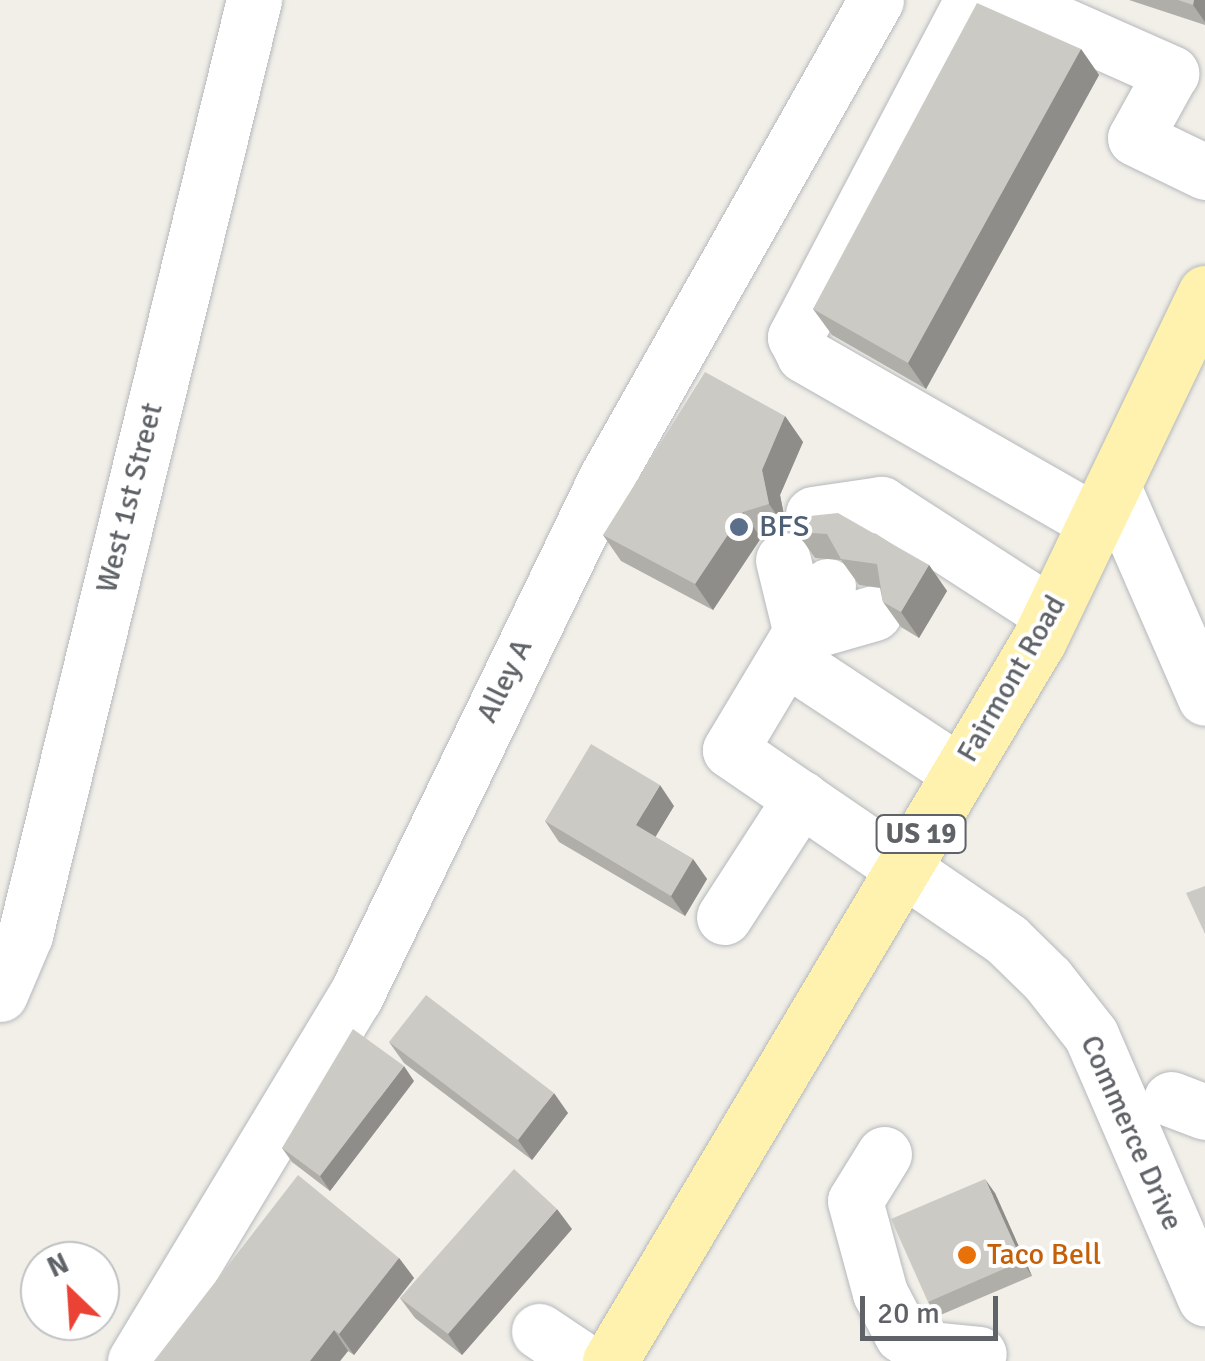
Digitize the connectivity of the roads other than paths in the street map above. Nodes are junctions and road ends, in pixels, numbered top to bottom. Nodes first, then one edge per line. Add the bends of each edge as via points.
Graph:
1 (254, 0) edge
2 (876, 0) edge
3 (974, 5) edge
4 (1205, 172) edge
5 (1201, 324) edge
6 (1105, 505) junction
7 (903, 565) edge
8 (1051, 614) junction
9 (793, 646) junction
10 (1205, 698) edge
11 (958, 772) junction
12 (801, 798) junction
13 (902, 866) junction
14 (724, 917) dead end
15 (12, 932) edge
16 (0, 994) edge
17 (884, 1154) dead end
18 (1199, 1267) edge
19 (539, 1330) dead end
20 (978, 1354) dead end
21 (135, 1361) edge
22 (584, 1361) edge
23 (610, 1361) edge

1 - 15 street, West 1st Street
2 - 21 street, Alley A via 606,478 355,997
3 - 4 street via 1171,73 1135,138
3 - 6 street via 795,338 804,355 970,446
5 - 6 main road, Fairmont Road / US 19
6 - 8 main road, Fairmont Road / US 19
6 - 10 street
7 - 8 street via 850,519
8 - 11 main road, Fairmont Road / US 19
9 - 9 street via 829,586
9 - 11 street
9 - 12 street, Commerce Drive via 730,750
11 - 13 main road, Fairmont Road / US 19
12 - 13 street, Commerce Drive
12 - 14 street
13 - 18 street, Commerce Drive via 1008,940 1091,1034
13 - 23 main road, Fairmont Road / US 19
15 - 16 street, West 1st Street
17 - 20 street via 854,1201 880,1294 902,1335 921,1348
19 - 22 street

